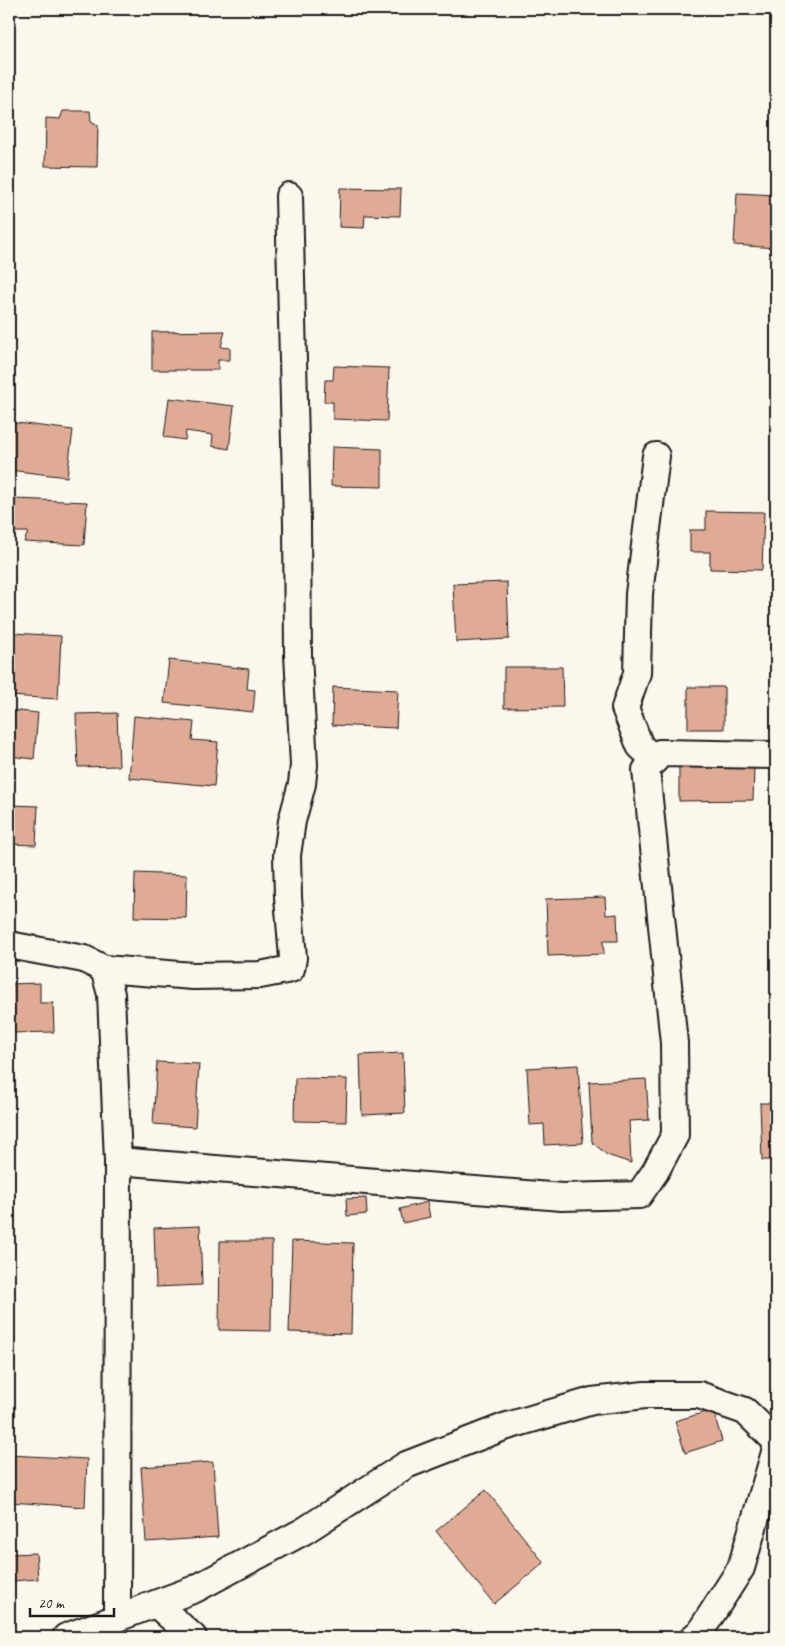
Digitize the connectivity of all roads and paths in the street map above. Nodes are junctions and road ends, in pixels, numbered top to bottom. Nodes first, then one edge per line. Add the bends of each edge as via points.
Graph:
1 (289, 196) dead end
2 (656, 456) dead end
3 (776, 755) edge
4 (655, 760) junction
5 (9, 945) edge
6 (104, 969) junction
7 (118, 1161) junction
8 (776, 1441) edge
9 (776, 1449) edge
10 (156, 1604) junction
11 (117, 1618) junction
12 (66, 1637) edge
13 (193, 1637) edge
14 (694, 1637) edge

1 - 6 street via 298,656 304,765 288,855 291,969 260,975 193,976
2 - 4 street via 639,594 637,673 625,708 640,746
3 - 4 street via 660,753
4 - 7 street via 646,770 674,1043 675,1135 640,1195 562,1197
5 - 6 street via 84,958
6 - 7 street via 111,994
7 - 11 street
8 - 10 street via 745,1411 698,1395 644,1395 592,1402 504,1426 406,1465 304,1531 195,1589
9 - 14 street via 740,1568
10 - 11 street
10 - 13 street
11 - 12 street

